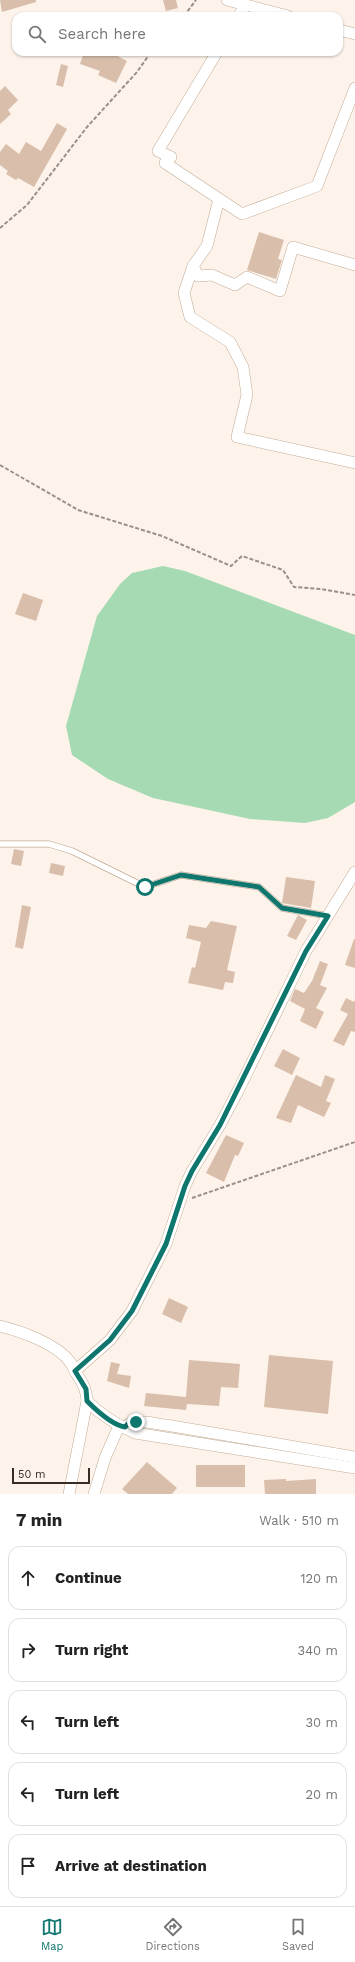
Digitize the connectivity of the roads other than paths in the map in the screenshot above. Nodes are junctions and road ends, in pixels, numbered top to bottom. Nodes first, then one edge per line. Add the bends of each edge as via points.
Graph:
1 (227, 0) edge
2 (245, 5) junction
3 (241, 12) edge
4 (272, 12) edge
5 (343, 31) edge
6 (355, 34) edge
7 (215, 56) edge
8 (355, 88) edge
9 (219, 199) junction
10 (355, 265) edge
11 (193, 266) junction
12 (355, 463) edge
13 (0, 844) edge
14 (355, 872) edge
15 (328, 916) junction
16 (0, 1326) edge
17 (75, 1371) junction
18 (87, 1401) junction
19 (122, 1426) junction
20 (355, 1457) edge
21 (355, 1468) edge
22 (69, 1494) edge
23 (94, 1494) edge

1 - 2 street
2 - 3 street
2 - 4 street
5 - 6 street
7 - 9 street via 158,151 171,156 165,163
8 - 9 street via 317,186 242,214
9 - 11 street via 207,246
10 - 11 street via 293,247 280,291 247,277 235,285 212,276 198,276
11 - 12 street via 184,293 190,317 230,342 243,366 247,395 237,437
13 - 15 lane via 49,844 72,851 145,887 181,875 259,887 282,908
14 - 15 street
15 - 17 street via 306,951 220,1125 192,1171 166,1244 132,1311 110,1340
16 - 17 street via 41,1341 70,1362
17 - 18 street via 86,1389
18 - 19 street via 102,1416
18 - 22 street
19 - 20 street via 139,1422
19 - 21 street via 138,1434
19 - 23 street via 105,1458

